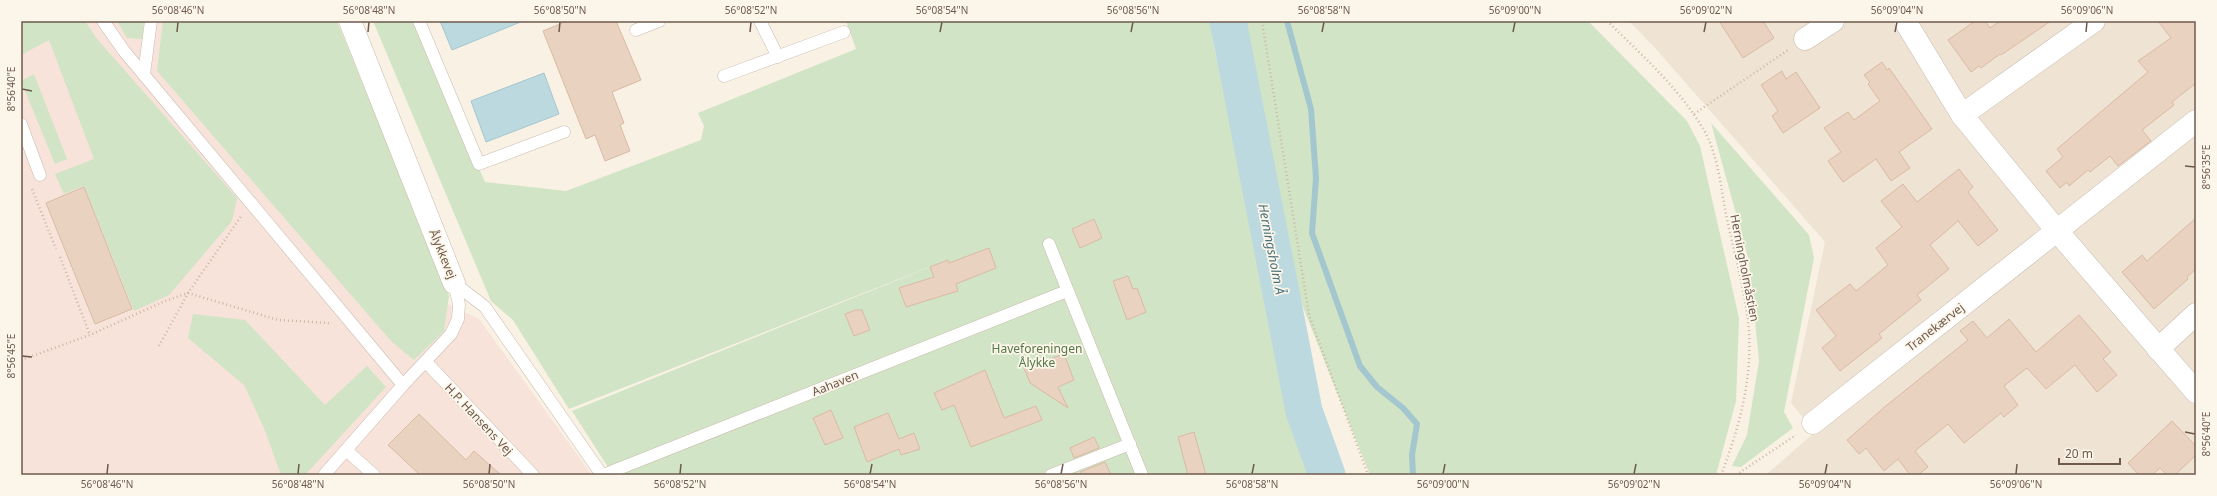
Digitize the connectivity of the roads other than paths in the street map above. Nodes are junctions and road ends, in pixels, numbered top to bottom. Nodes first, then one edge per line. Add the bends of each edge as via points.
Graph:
1 (103, 21) edge
2 (151, 21) edge
3 (350, 21) edge
4 (419, 21) edge
5 (658, 21) edge
6 (760, 21) edge
7 (1833, 21) edge
8 (1905, 21) edge
9 (2094, 21) edge
10 (636, 30) dead end
11 (844, 32) dead end
12 (1804, 39) road end
13 (778, 57) junction
14 (144, 74) junction
15 (724, 76) dead end
16 (1962, 115) junction
17 (2196, 121) edge
18 (21, 124) edge
19 (564, 132) dead end
20 (40, 173) road end
21 (2057, 231) junction
22 (1049, 244) dead end
23 (454, 283) junction
24 (1067, 291) junction
25 (2196, 314) edge
26 (2158, 349) junction
27 (426, 362) junction
28 (403, 385) junction
29 (2196, 392) edge
30 (1813, 423) road end
31 (1130, 444) junction
32 (346, 450) junction
33 (324, 475) edge
34 (374, 475) edge
35 (533, 475) edge
36 (603, 475) edge
37 (1051, 475) edge
38 (1142, 475) edge

1 - 14 lane
2 - 14 lane
3 - 23 street, Ålykkevej
4 - 19 lane via 479,164
5 - 10 lane
6 - 13 lane
7 - 12 street
8 - 16 street
9 - 16 street
11 - 13 lane
13 - 15 lane
14 - 28 lane
16 - 21 street
17 - 21 street, Tranekærvej
18 - 20 lane
21 - 26 street
21 - 30 street, Tranekærvej
22 - 24 lane
23 - 27 lane via 460,304 458,319 451,334
23 - 36 lane, Ålykkevej via 485,307
24 - 31 lane
24 - 36 lane, Aahaven
25 - 26 street
26 - 29 street
27 - 28 lane
27 - 35 lane, H.P. Hansens Vej
28 - 32 lane
31 - 37 lane
31 - 38 lane
32 - 33 lane
32 - 34 lane

